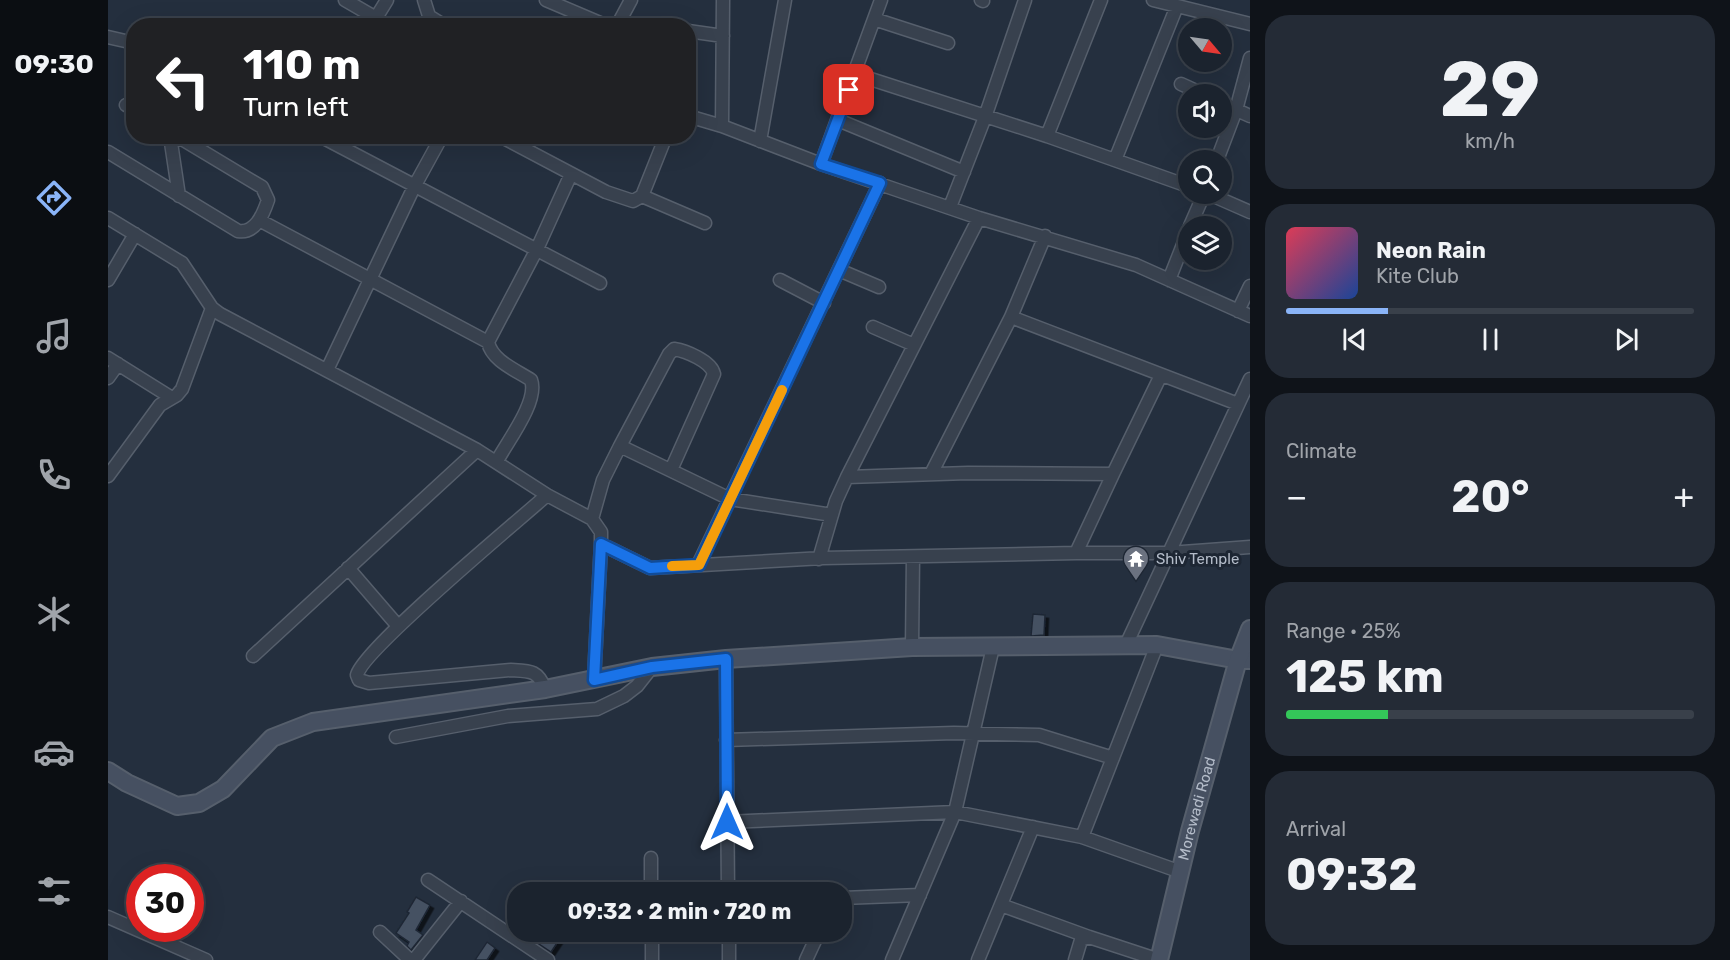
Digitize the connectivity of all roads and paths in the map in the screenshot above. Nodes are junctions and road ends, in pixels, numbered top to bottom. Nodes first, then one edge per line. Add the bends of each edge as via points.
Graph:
1 (345, 0) edge
2 (387, 0) edge
3 (424, 0) edge
4 (547, 0) edge
5 (632, 0) edge
6 (723, 0) edge
7 (785, 0) edge
8 (881, 0) edge
9 (1025, 0) edge
10 (1101, 0) edge
11 (1153, 0) edge
12 (1177, 6) junction
13 (369, 18) edge
14 (376, 18) edge
15 (432, 18) edge
16 (589, 18) edge
17 (621, 18) edge
18 (874, 20) junction
19 (1250, 24) edge
20 (696, 32) edge
21 (723, 36) junction
22 (108, 38) edge
23 (126, 41) edge
24 (948, 43) dead end
25 (1250, 58) edge
26 (855, 74) junction
27 (1232, 108) edge
28 (1236, 110) junction
29 (1250, 116) edge
30 (985, 117) junction
31 (696, 118) edge
32 (838, 120) junction
33 (722, 126) junction
34 (1047, 136) junction
35 (760, 141) junction
36 (171, 144) edge
37 (190, 144) edge
38 (335, 144) edge
39 (438, 144) edge
40 (515, 144) edge
41 (663, 144) edge
42 (1221, 150) edge
43 (108, 152) edge
44 (1115, 160) junction
45 (821, 164) junction
46 (964, 172) junction
47 (571, 174) junction
48 (1178, 182) edge
49 (880, 183) junction
50 (414, 187) junction
51 (179, 196) junction
52 (642, 196) junction
53 (1232, 204) edge
54 (950, 207) junction
55 (1250, 212) edge
56 (108, 218) edge
57 (979, 218) junction
58 (259, 220) junction
59 (705, 223) dead end
60 (135, 234) junction
61 (1045, 236) junction
62 (537, 249) junction
63 (1178, 257) edge
64 (839, 270) junction
65 (370, 278) junction
66 (108, 280) edge
67 (780, 280) dead end
68 (1169, 280) junction
69 (600, 283) dead end
70 (1250, 286) edge
71 (879, 287) dead end
72 (824, 303) junction
73 (212, 308) junction
74 (1244, 313) edge
75 (1011, 318) junction
76 (873, 327) dead end
77 (488, 342) junction
78 (914, 345) junction
79 (113, 361) edge
80 (327, 369) junction
81 (1161, 375) junction
82 (108, 378) edge
83 (1250, 378) edge
84 (172, 398) junction
85 (1238, 404) junction
86 (620, 446) junction
87 (477, 450) junction
88 (496, 461) junction
89 (671, 470) junction
90 (931, 474) junction
91 (1113, 474) junction
92 (108, 476) edge
93 (847, 477) junction
94 (547, 495) junction
95 (730, 499) junction
96 (832, 515) junction
97 (592, 519) junction
98 (601, 544) junction
99 (1250, 547) edge
100 (1076, 553) junction
101 (1169, 553) junction
102 (913, 556) junction
103 (819, 559) junction
104 (699, 565) junction
105 (348, 568) junction
106 (398, 626) junction
107 (1250, 629) edge
108 (1126, 645) junction
109 (1157, 645) junction
110 (912, 647) junction
111 (993, 647) junction
112 (253, 656) dead end
113 (726, 659) junction
114 (1244, 660) edge
115 (652, 667) junction
116 (594, 680) junction
117 (545, 689) junction
118 (974, 734) junction
119 (396, 737) dead end
120 (726, 740) junction
121 (1113, 758) junction
122 (108, 771) edge
123 (955, 812) junction
124 (727, 822) junction
125 (1033, 827) junction
126 (1082, 837) junction
127 (651, 858) dead end
128 (1181, 872) junction
129 (428, 880) dead end
130 (651, 882) edge
131 (728, 882) edge
132 (920, 894) junction
133 (852, 897) edge
134 (461, 901) junction
135 (1001, 905) junction
136 (108, 917) edge
137 (380, 932) dead end
138 (1089, 938) junction
139 (652, 942) edge
140 (729, 942) edge
141 (814, 942) edge
142 (206, 960) edge
143 (412, 960) edge
144 (548, 960) edge
145 (652, 960) edge
146 (729, 960) edge
147 (806, 960) edge
148 (892, 960) edge
149 (978, 960) edge
150 (1075, 960) edge
151 (1159, 960) edge

1 - 13 street
2 - 14 street
3 - 15 street
4 - 16 street
5 - 17 street
6 - 21 street
7 - 35 street
8 - 18 street
9 - 30 street
10 - 34 street
11 - 12 street
12 - 19 street
12 - 44 street
18 - 24 street
18 - 26 street
20 - 21 street
21 - 33 street
22 - 23 street
25 - 28 street
26 - 30 street
26 - 32 street
27 - 28 street
28 - 29 street
28 - 42 street
30 - 34 street
30 - 46 street
31 - 33 street
32 - 45 street
32 - 46 street
33 - 35 street
34 - 44 street
35 - 45 street
36 - 51 street
37 - 58 street via 262,187 268,200
38 - 50 street
39 - 50 street
40 - 47 street
41 - 52 street
43 - 51 street
44 - 48 street
45 - 49 street
46 - 54 street
47 - 52 street via 633,201
47 - 62 street
49 - 54 street
49 - 64 street
50 - 62 street
50 - 65 street
51 - 58 street via 238,231 246,233
52 - 59 street
53 - 55 street
54 - 57 street
56 - 60 street
57 - 61 street
57 - 78 street
58 - 65 street
60 - 66 street
60 - 73 street via 182,263
61 - 68 street via 1136,265
61 - 75 street
62 - 69 street
62 - 77 street
63 - 68 street
64 - 71 street
64 - 72 street
65 - 77 street
65 - 80 street
67 - 72 street
68 - 74 street
70 - 74 street
72 - 95 street
73 - 80 street
73 - 84 street via 182,390
75 - 81 street
75 - 90 street
76 - 78 street
77 - 88 street via 494,356 531,380 534,387 530,403
78 - 93 street
79 - 82 street
79 - 84 street
80 - 87 street
81 - 85 street
81 - 91 street
83 - 85 street
84 - 92 street via 160,405
85 - 101 street
86 - 89 street
86 - 89 street via 669,354 680,350 713,368 714,374
86 - 97 street via 603,480
87 - 88 street
87 - 105 street
88 - 94 street
89 - 95 street
90 - 91 street
90 - 93 street
91 - 100 street
93 - 96 street
94 - 97 street
94 - 106 street
95 - 96 street
95 - 104 street
96 - 103 street
97 - 98 street via 601,532
98 - 104 street via 650,568
98 - 116 street
99 - 101 street
100 - 101 street
100 - 102 street
101 - 108 street
102 - 103 street
102 - 110 street
103 - 104 street
105 - 106 street
105 - 112 street
106 - 117 street via 361,664 359,680 369,683 518,670 537,674
107 - 114 street, Morewadi Road
108 - 109 street
108 - 111 street
109 - 114 street
109 - 121 street
110 - 111 street
110 - 113 street
111 - 118 street
113 - 115 street
113 - 120 street
114 - 128 street, Morewadi Road
115 - 116 street
115 - 119 street via 624,696 597,709 508,716
116 - 117 street
117 - 122 street via 313,722 272,738 223,789 198,803 177,806
118 - 120 street
118 - 121 street via 1039,735
118 - 123 street
120 - 124 street
121 - 126 street
123 - 124 street
123 - 125 street
123 - 132 street
124 - 131 street
125 - 126 street
125 - 135 street
126 - 128 street
127 - 130 street
128 - 151 street, Morewadi Road
129 - 134 street
132 - 133 street
132 - 148 street
134 - 143 street
134 - 144 street
135 - 138 street
135 - 149 street
136 - 142 street
137 - 143 street
138 - 150 street via 1081,940
138 - 151 street
139 - 145 street
140 - 146 street
141 - 147 street

